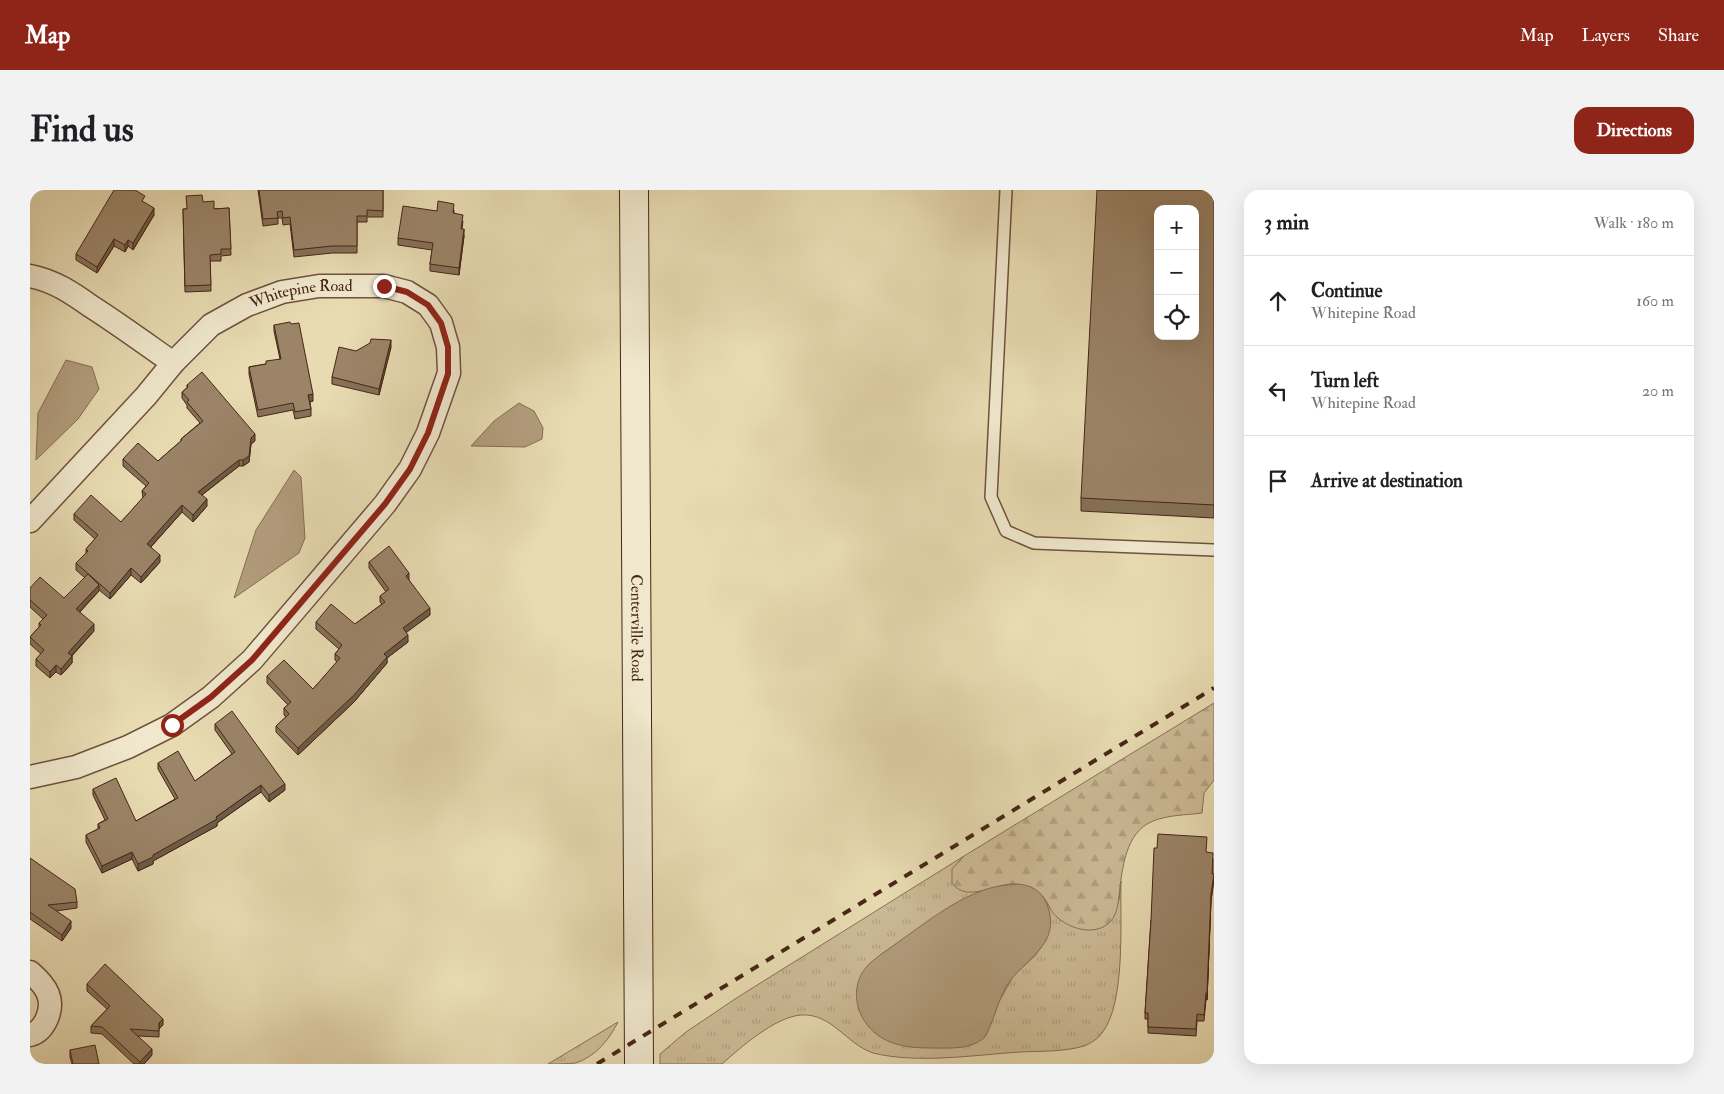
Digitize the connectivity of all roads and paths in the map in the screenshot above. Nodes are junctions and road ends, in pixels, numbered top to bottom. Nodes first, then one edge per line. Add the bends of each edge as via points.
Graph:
1 (634, 190) edge
2 (1006, 190) edge
3 (30, 276) edge
4 (172, 363) junction
5 (30, 521) edge
6 (1214, 550) edge
7 (30, 777) edge
8 (30, 972) edge
9 (30, 1035) edge
10 (639, 1064) edge

1 - 10 main road, Centerville Road
2 - 6 lane via 991,497 1006,531 1034,543
3 - 4 street via 45,279 69,292
4 - 5 street, Whitepine Road via 146,396
4 - 7 street, Whitepine Road via 211,325 247,305 282,292 319,286 384,286 407,292 428,305 441,323 448,347 448,374 428,433 410,469 385,504 252,660 211,697 172,725 128,747 76,767
8 - 9 street via 48,994 50,1008 45,1023

